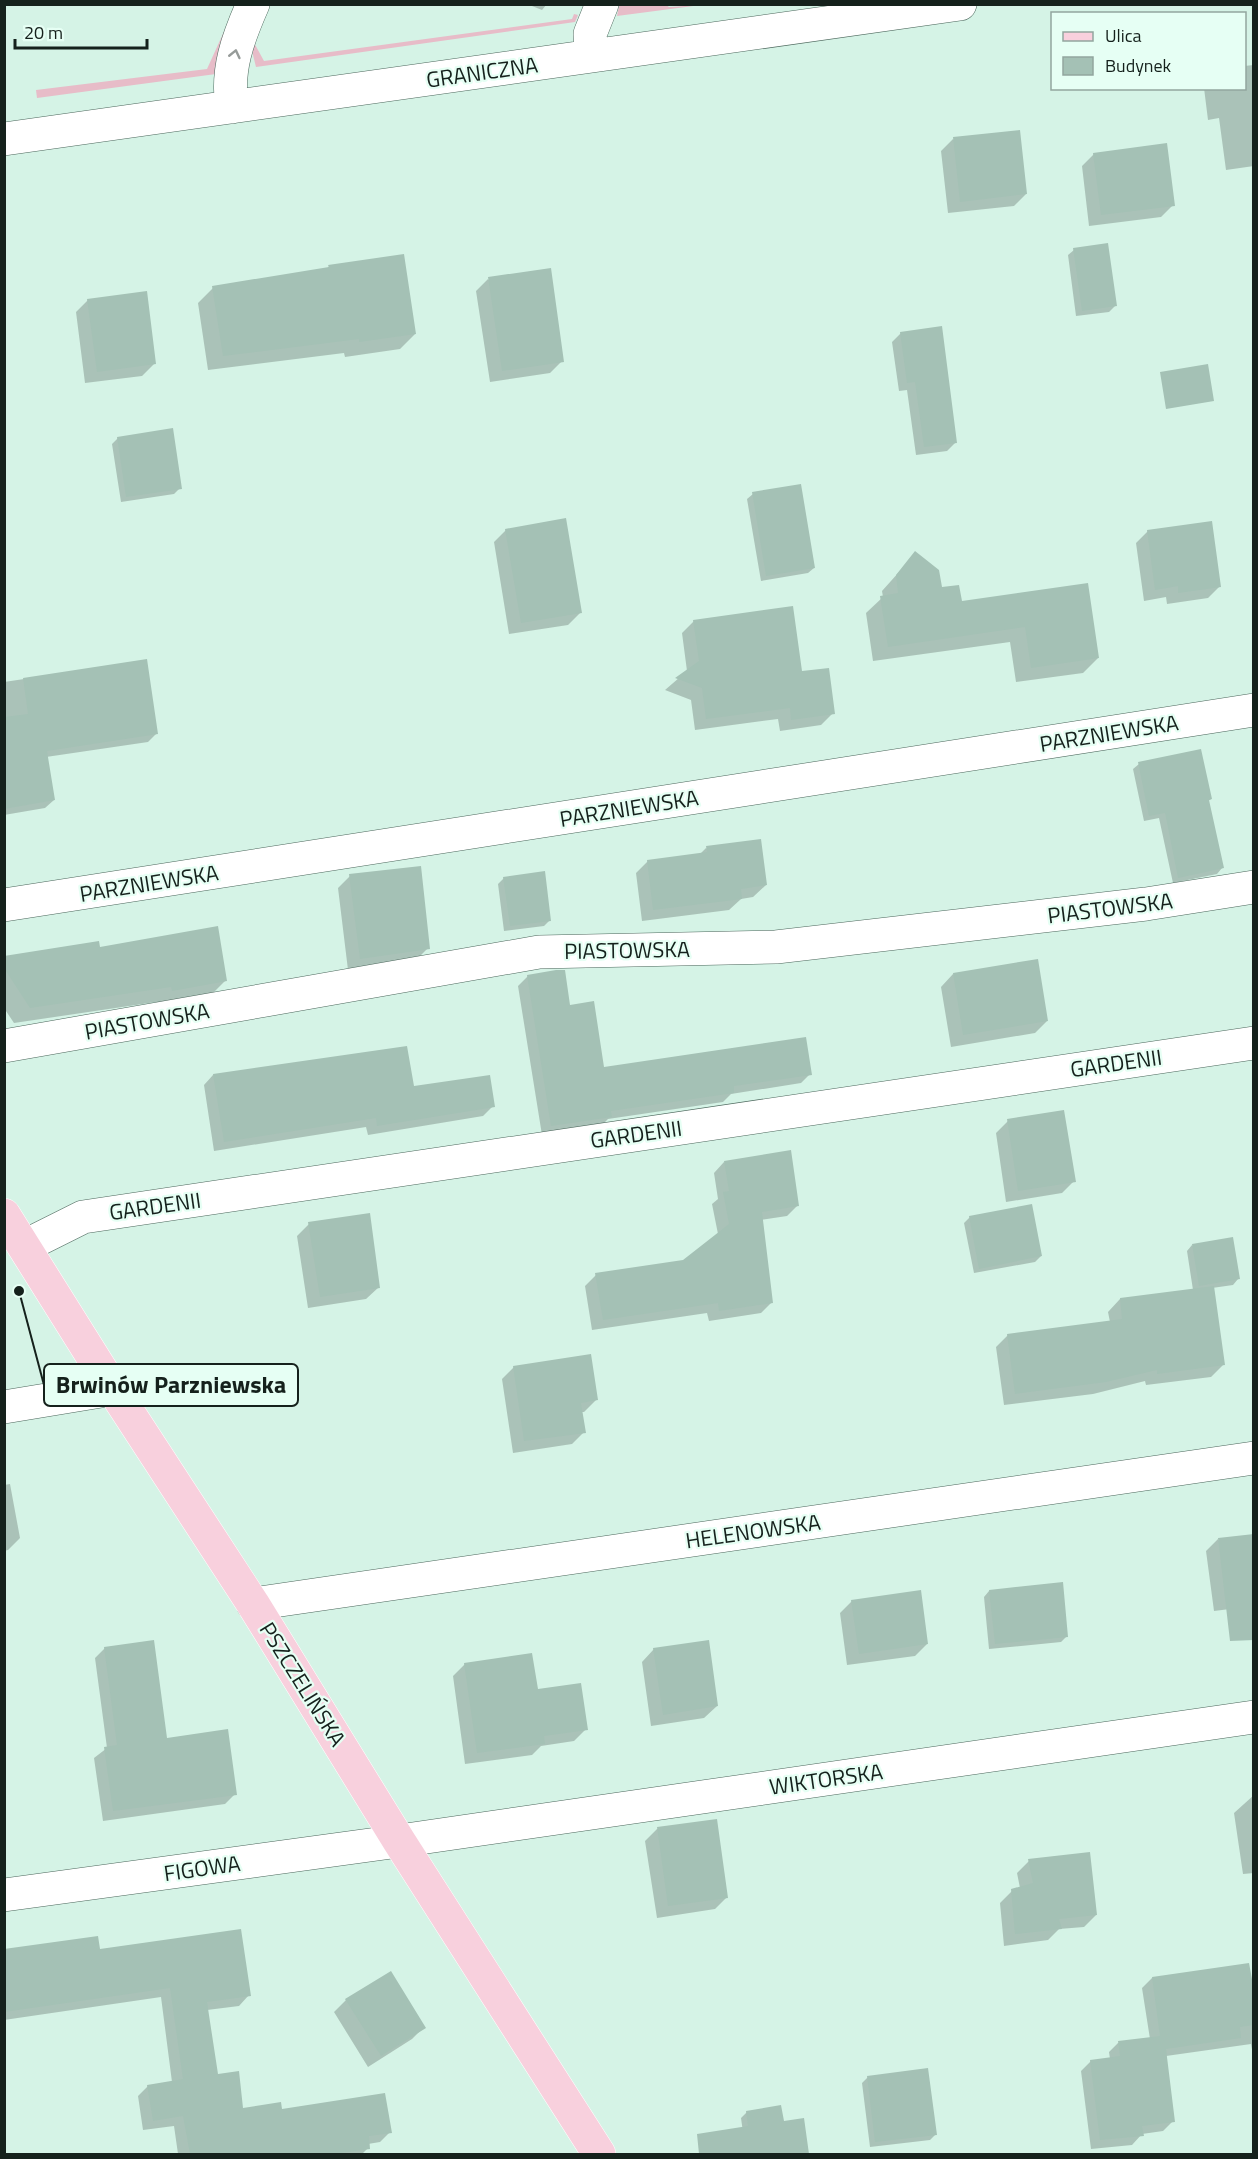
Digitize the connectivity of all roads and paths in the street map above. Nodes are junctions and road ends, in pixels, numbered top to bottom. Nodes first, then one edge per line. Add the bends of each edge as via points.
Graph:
1 (253, 4) edge
2 (602, 4) edge
3 (960, 4) edge
4 (591, 56) junction
5 (232, 107) junction
6 (4, 139) edge
7 (1254, 710) edge
8 (1254, 887) edge
9 (4, 905) edge
10 (1254, 1043) edge
11 (4, 1046) edge
12 (4, 1215) edge
13 (25, 1246) junction
14 (113, 1389) junction
15 (4, 1407) edge
16 (1254, 1458) edge
17 (253, 1604) junction
18 (1254, 1717) edge
19 (399, 1841) junction
20 (4, 1895) edge
21 (598, 2154) edge

5 -> 1 street via 233,59
2 - 4 street via 590,34
3 - 4 street, GRANICZNA
4 - 5 street, GRANICZNA
5 - 6 street, GRANICZNA
7 - 9 street, PARZNIEWSKA
8 - 11 street, PIASTOWSKA via 1146,904 776,947 539,952
10 - 13 street, GARDENII via 83,1216
12 - 13 main road, PSZCZELIŃSKA
13 - 14 main road, PSZCZELIŃSKA
14 - 15 street
14 - 17 main road, PSZCZELIŃSKA
16 - 17 street, HELENOWSKA
17 - 19 main road, PSZCZELIŃSKA
18 - 19 street, WIKTORSKA
19 - 20 street, FIGOWA
19 - 21 main road, PSZCZELIŃSKA

